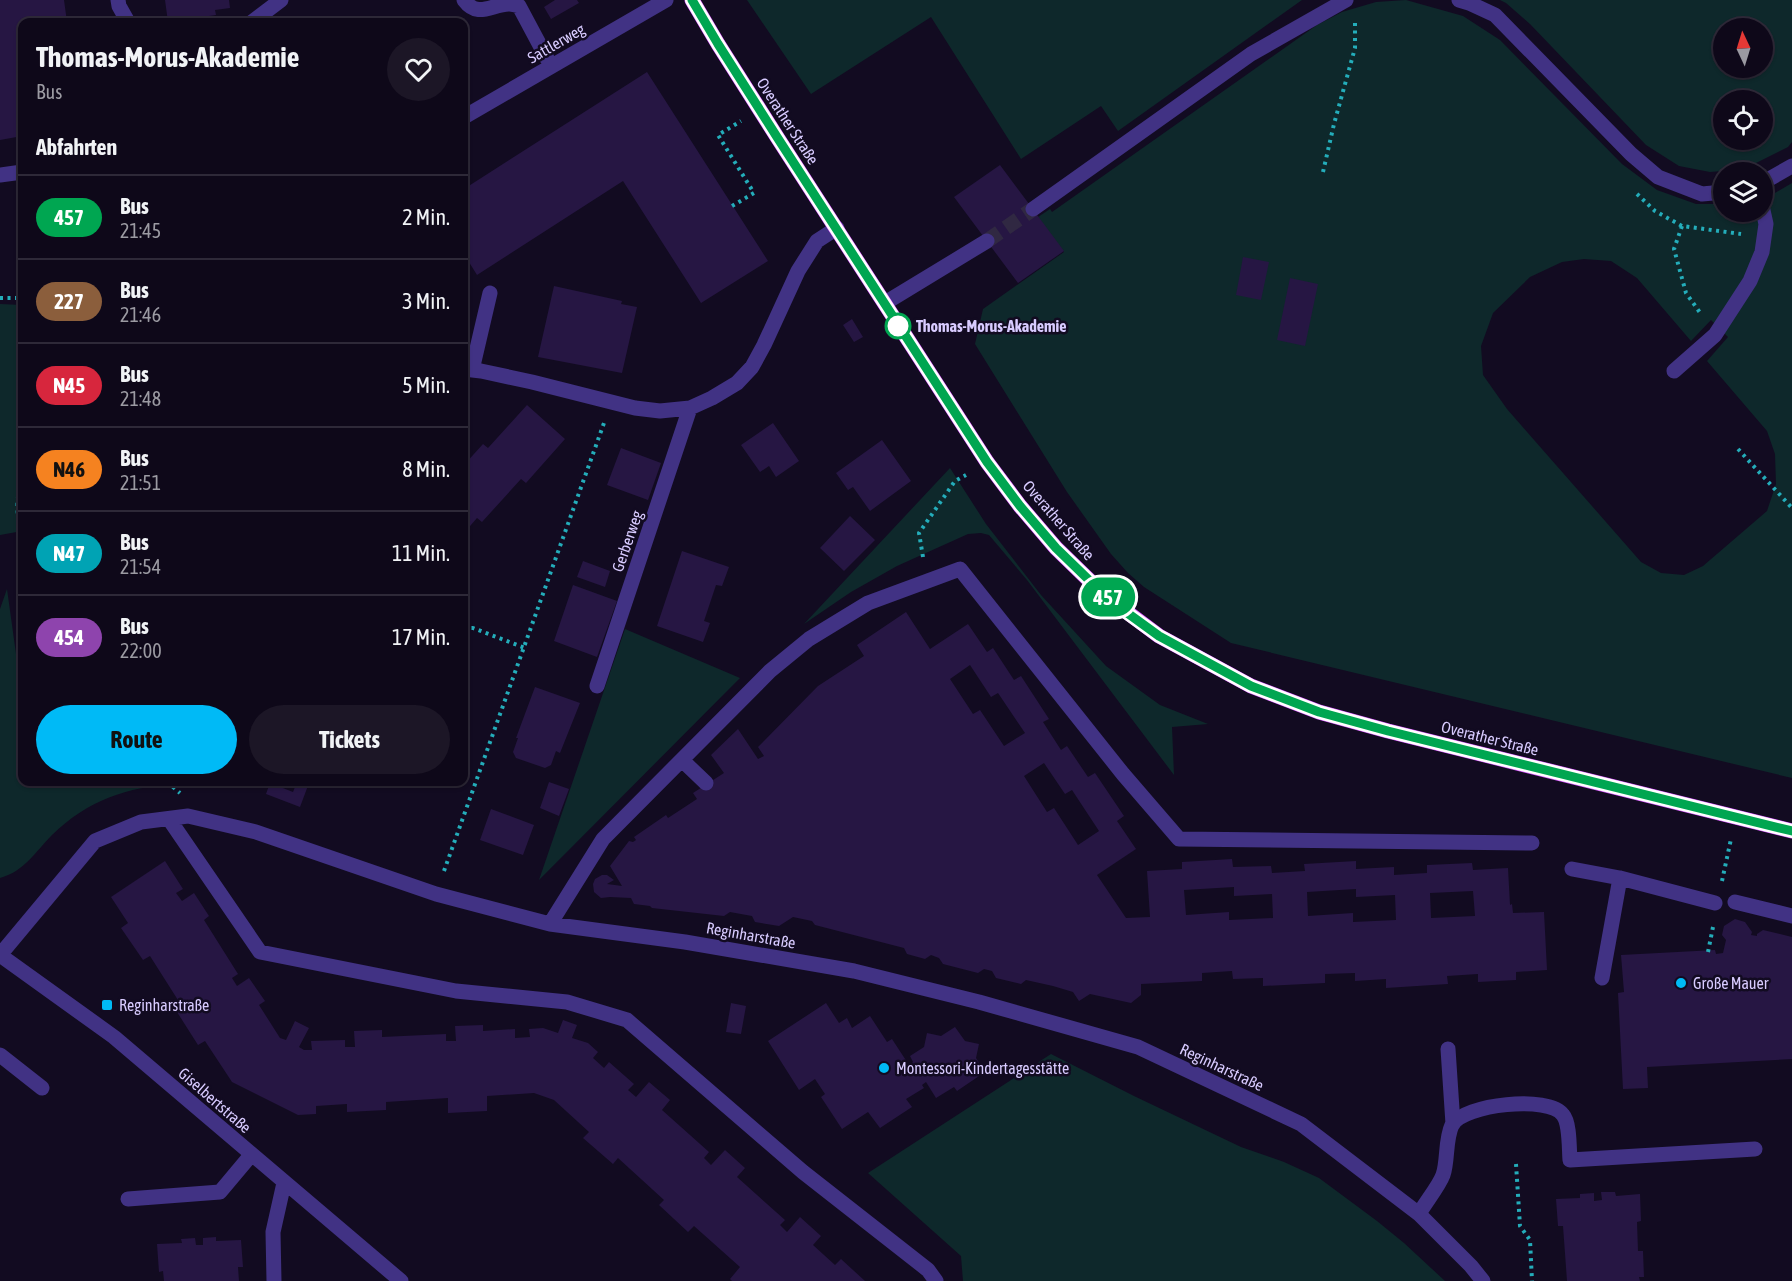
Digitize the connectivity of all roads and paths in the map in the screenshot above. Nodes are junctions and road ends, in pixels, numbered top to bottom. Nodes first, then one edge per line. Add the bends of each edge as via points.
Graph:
1 (118, 0) edge
2 (281, 0) edge
3 (464, 0) edge
4 (666, 0) edge
5 (692, 0) edge
6 (1346, 0) edge
7 (1459, 0) edge
8 (126, 18) edge
9 (257, 18) edge
10 (1355, 19) dead end
11 (551, 66) junction
12 (759, 110) junction
13 (468, 115) edge
14 (1792, 166) edge
15 (1323, 172) dead end
16 (18, 173) edge
17 (0, 175) edge
18 (1773, 177) edge
19 (1713, 193) edge
20 (732, 206) dead end
21 (1033, 209) tunnel mouth
22 (1766, 222) edge
23 (1682, 226) dead end
24 (837, 228) junction
25 (987, 242) tunnel mouth
26 (490, 292) dead end
27 (0, 298) edge
28 (18, 298) edge
29 (885, 303) junction
30 (1715, 335) junction
31 (468, 369) edge
32 (1674, 371) dead end
33 (611, 403) junction
34 (690, 408) junction
35 (1738, 449) dead end
36 (955, 481) dead end
37 (18, 500) edge
38 (1792, 508) edge
39 (18, 521) edge
40 (920, 545) dead end
41 (468, 628) edge
42 (525, 648) junction
43 (597, 686) dead end
44 (682, 760) junction
45 (706, 783) dead end
46 (169, 819) junction
47 (1792, 831) edge
48 (1532, 843) dead end
49 (1572, 869) dead end
50 (1620, 878) junction
51 (436, 894) junction
52 (1735, 902) dead end
53 (1715, 903) dead end
54 (1792, 916) edge
55 (550, 924) junction
56 (0, 955) edge
57 (1602, 978) dead end
58 (1448, 1049) dead end
59 (0, 1055) edge
60 (42, 1088) dead end
61 (1453, 1124) junction
62 (1755, 1149) dead end
63 (251, 1155) junction
64 (1516, 1164) dead end
65 (284, 1182) junction
66 (128, 1199) dead end
67 (1419, 1214) junction
68 (274, 1281) edge
69 (401, 1281) edge
70 (936, 1281) edge
71 (1483, 1281) edge
72 (1532, 1281) edge

1 - 8 street
2 - 9 street
3 - 11 street via 483,11 509,4 519,6
4 - 11 street, Sattlerweg
5 - 12 main road, Overather Straße
6 - 21 street via 1251,54
7 - 19 street via 1495,15 1658,177 1702,194
10 - 15 path via 1355,48
11 - 13 street, Sattlerweg
12 - 20 path via 718,135 754,193
12 - 24 main road, Overather Straße
14 - 18 street
16 - 17 street
22 - 30 street via 1762,252 1750,281
23 - 30 path via 1674,249 1686,293
24 - 29 main road, Overather Straße
24 - 34 street via 817,241 798,271 752,367 737,383
25 - 29 street
26 - 31 street
27 - 28 path
29 - 47 main road, Overather Straße via 1020,506 1091,582 1159,636 1251,686 1319,712
30 - 32 street
31 - 33 street
33 - 34 street via 660,411
33 - 42 path
34 - 43 street, Gerberweg
35 - 38 path
36 - 40 path via 919,533
37 - 39 path
41 - 42 path
42 - 51 path
44 - 45 street
44 - 48 street via 808,639 868,603 960,569 1179,839
44 - 55 street via 603,839
46 - 51 street, Reginharstraße via 188,816 256,832
46 - 56 street, Reginharstraße via 141,822 95,841
46 - 70 street via 260,952 456,991 567,1002 627,1020 803,1172 928,1270
49 - 50 street
50 - 53 street
50 - 57 street
51 - 55 street, Reginharstraße
52 - 54 street
55 - 67 street, Reginharstraße via 854,971 1138,1047 1301,1124
56 - 63 street, Giselbertstraße via 114,1037
58 - 61 street
59 - 60 street
61 - 62 street via 1465,1114 1486,1108 1528,1104 1556,1108 1564,1115 1570,1160
61 - 67 street via 1443,1175
63 - 65 street, Giselbertstraße
63 - 66 street via 219,1192
64 - 72 path via 1520,1226 1530,1240
65 - 68 street via 273,1232
65 - 69 street, Giselbertstraße
67 - 71 street, Reginharstraße

